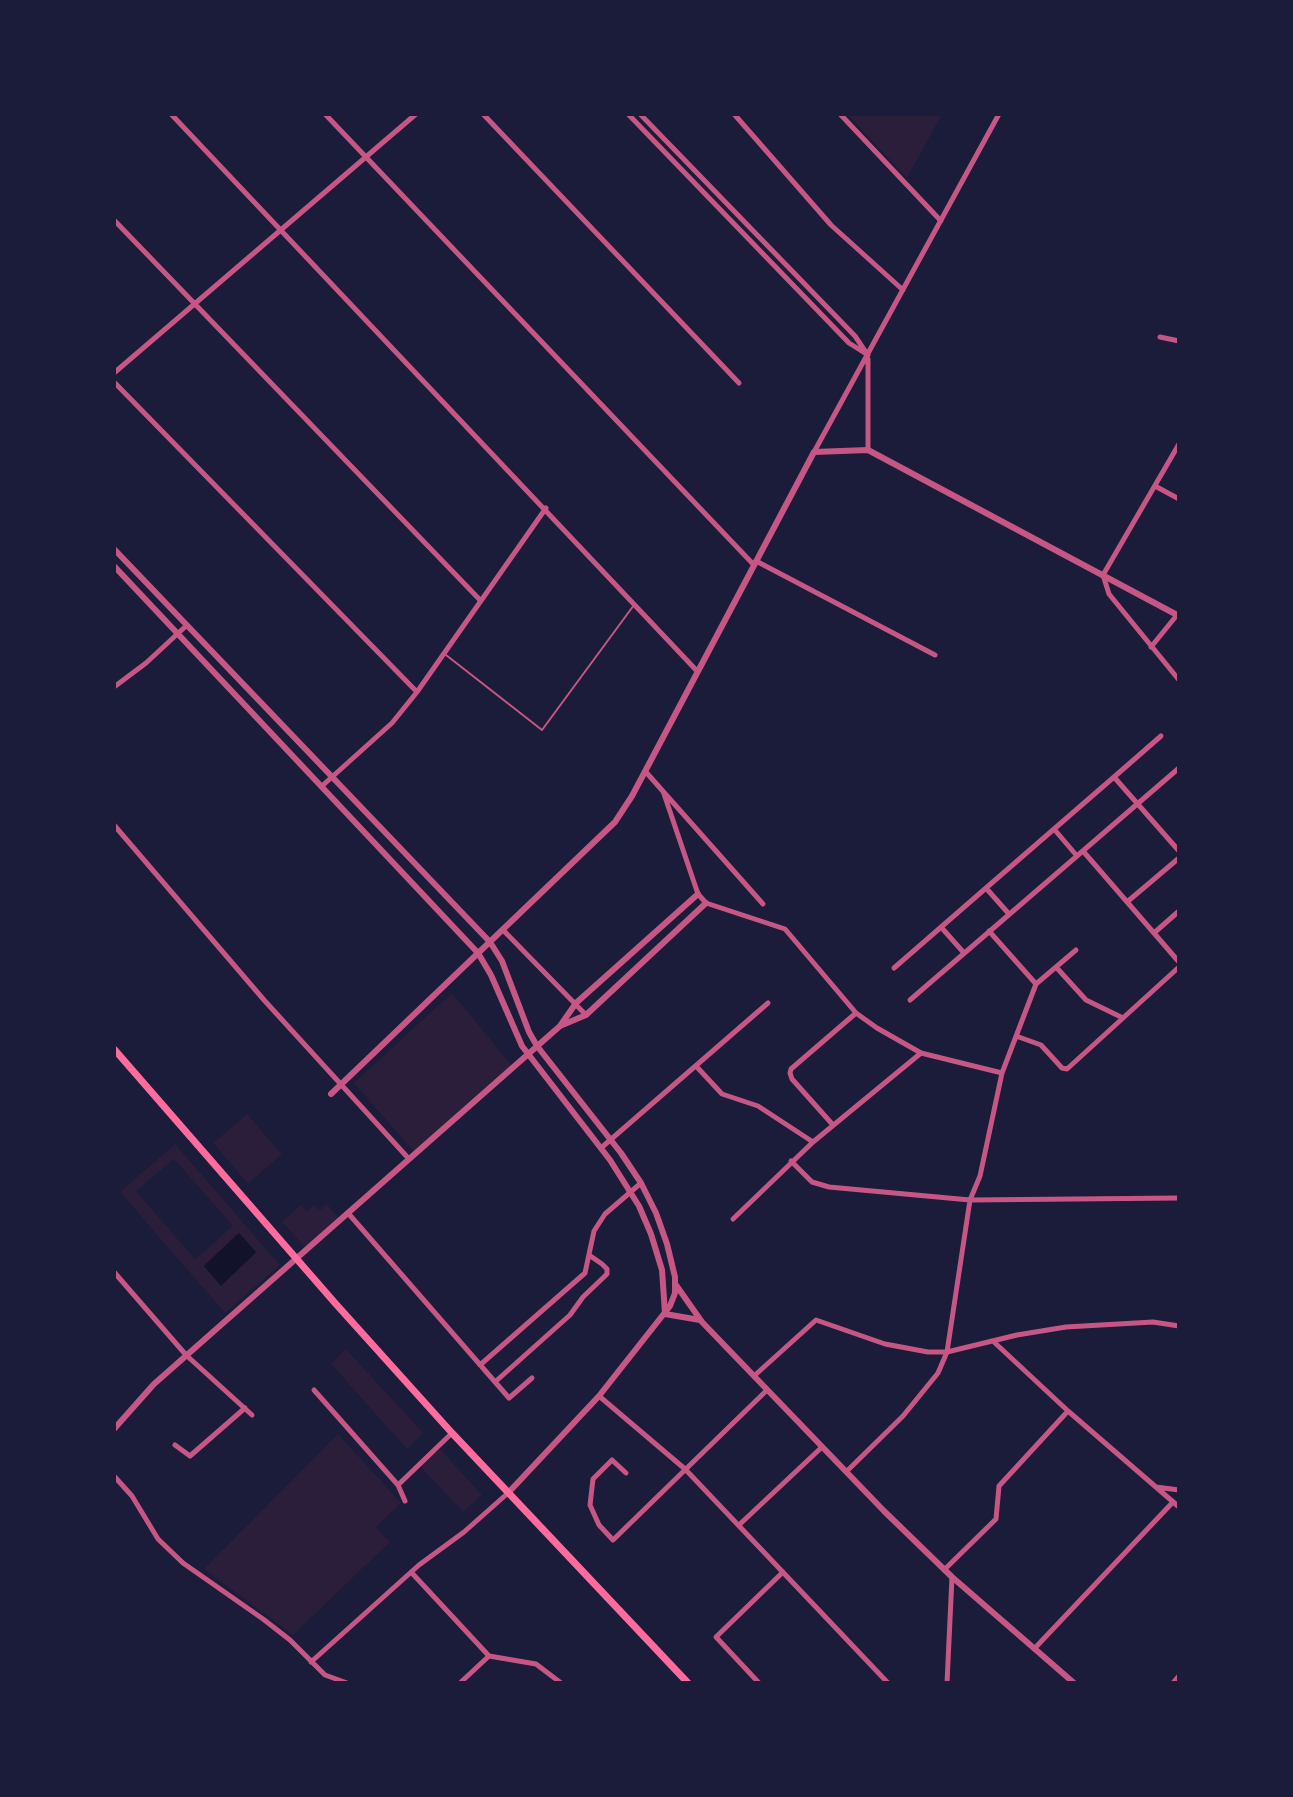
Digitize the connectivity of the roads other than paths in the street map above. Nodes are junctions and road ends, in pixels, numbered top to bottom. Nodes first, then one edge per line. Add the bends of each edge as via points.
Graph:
1 (171, 114) edge
2 (325, 114) edge
3 (416, 114) edge
4 (483, 114) edge
5 (628, 114) edge
6 (640, 114) edge
7 (734, 114) edge
8 (840, 114) edge
9 (999, 114) edge
10 (366, 157) junction
11 (114, 220) edge
12 (941, 221) junction
13 (281, 230) junction
14 (903, 290) junction
15 (195, 304) junction
16 (1160, 337) dead end
17 (1179, 341) edge
18 (868, 355) junction
19 (114, 373) edge
20 (114, 382) edge
21 (739, 383) dead end
22 (1179, 444) edge
23 (868, 450) junction
24 (814, 452) junction
25 (1155, 486) junction
26 (1179, 499) edge
27 (546, 508) junction
28 (114, 549) edge
29 (754, 562) junction
30 (114, 566) edge
31 (1103, 575) junction
32 (480, 600) junction
33 (635, 604) junction
34 (1178, 615) edge
35 (187, 625) junction
36 (178, 633) junction
37 (1151, 647) junction
38 (445, 654) junction
39 (935, 655) dead end
40 (697, 671) junction
41 (1179, 680) edge
42 (114, 687) edge
43 (417, 692) junction
44 (1161, 736) dead end
45 (1179, 768) edge
46 (645, 771) junction
47 (333, 776) junction
48 (1114, 777) junction
49 (322, 786) junction
50 (663, 791) junction
51 (1138, 804) junction
52 (114, 825) edge
53 (1054, 829) junction
54 (1179, 851) edge
55 (1080, 853) junction
56 (1179, 858) edge
57 (986, 888) junction
58 (698, 894) junction
59 (1127, 902) junction
60 (706, 903) junction
61 (763, 904) dead end
62 (1179, 911) edge
63 (1009, 914) junction
64 (941, 927) junction
65 (503, 930) junction
66 (989, 931) junction
67 (1154, 933) junction
68 (490, 942) junction
69 (1076, 950) dead end
70 (478, 953) junction
71 (964, 953) junction
72 (1179, 965) edge
73 (1056, 967) junction
74 (894, 968) dead end
75 (1036, 984) junction
76 (910, 1000) dead end
77 (576, 1003) junction
78 (768, 1003) dead end
79 (856, 1013) junction
80 (586, 1015) junction
81 (1123, 1018) junction
82 (560, 1026) junction
83 (1016, 1036) junction
84 (537, 1046) junction
85 (114, 1049) edge
86 (921, 1053) junction
87 (528, 1054) junction
88 (696, 1066) junction
89 (1002, 1073) junction
90 (342, 1085) junction
91 (331, 1094) dead end
92 (833, 1125) junction
93 (611, 1140) junction
94 (813, 1142) junction
95 (601, 1148) junction
96 (409, 1159) junction
97 (791, 1161) junction
98 (641, 1183) junction
99 (631, 1191) junction
100 (1179, 1198) edge
101 (970, 1200) junction
102 (348, 1213) junction
103 (733, 1219) dead end
104 (589, 1255) junction
105 (296, 1259) junction
106 (114, 1272) edge
107 (676, 1285) junction
108 (665, 1314) junction
109 (700, 1320) junction
110 (1179, 1326) edge
111 (994, 1341) junction
112 (947, 1352) junction
113 (186, 1355) junction
114 (480, 1365) junction
115 (753, 1377) junction
116 (532, 1378) dead end
117 (495, 1382) junction
118 (314, 1390) dead end
119 (766, 1391) junction
120 (599, 1396) junction
121 (245, 1408) junction
122 (1068, 1411) junction
123 (252, 1415) dead end
124 (114, 1429) edge
125 (452, 1433) junction
126 (175, 1445) dead end
127 (822, 1447) junction
128 (685, 1469) junction
129 (846, 1472) junction
130 (626, 1473) dead end
131 (114, 1476) edge
132 (398, 1485) junction
133 (1154, 1486) junction
134 (1179, 1490) edge
135 (509, 1492) junction
136 (405, 1501) dead end
137 (1173, 1502) junction
138 (1179, 1507) edge
139 (739, 1525) junction
140 (944, 1570) junction
141 (411, 1572) junction
142 (783, 1572) junction
143 (952, 1577) junction
144 (1034, 1649) junction
145 (489, 1656) junction
146 (311, 1662) junction
147 (325, 1675) junction
148 (1179, 1676) edge
149 (317, 1683) edge
150 (347, 1683) edge
151 (460, 1683) edge
152 (561, 1683) edge
153 (688, 1683) edge
154 (759, 1683) edge
155 (888, 1683) edge
156 (947, 1683) edge
157 (1074, 1683) edge
158 (1173, 1683) edge

1 - 13 street
2 - 10 street
3 - 10 street
4 - 21 street
5 - 18 street via 849,343
6 - 18 street
7 - 14 street via 831,225
8 - 12 street
9 - 12 street
10 - 13 street
10 - 29 street
11 - 15 street
12 - 14 street
13 - 15 street
13 - 27 street
14 - 18 street
15 - 19 street
15 - 32 street
16 - 17 street
18 - 23 street
18 - 24 street
20 - 43 street
22 - 25 street
23 - 24 street
23 - 31 street
24 - 29 street
25 - 26 street
25 - 31 street
27 - 32 street
27 - 33 street
28 - 35 street
29 - 39 street
29 - 40 street
30 - 36 street
31 - 34 street
31 - 37 street via 1109,594
32 - 38 street
33 - 38 lane via 542,730
33 - 40 street
34 - 37 street
35 - 36 street
35 - 47 street
36 - 42 street
36 - 49 street
37 - 41 street
38 - 43 street
40 - 46 street
43 - 47 street via 392,723
44 - 48 street
45 - 51 street
46 - 50 street
46 - 65 street via 603,836
47 - 49 street
47 - 68 street
48 - 51 street
48 - 53 street
49 - 70 street
50 - 58 street
50 - 61 street
51 - 54 street
51 - 55 street
52 - 90 street
53 - 55 street
53 - 57 street
55 - 59 street
55 - 63 street
56 - 59 street
57 - 63 street
57 - 64 street
58 - 60 street
58 - 77 street
59 - 67 street
60 - 79 street via 785,929
60 - 80 street
62 - 67 street
63 - 66 street
64 - 71 street
64 - 74 street
65 - 68 street
65 - 77 street
66 - 71 street
66 - 75 street
67 - 72 street
68 - 70 street
68 - 84 street
69 - 73 street
70 - 87 street
70 - 90 street
71 - 76 street
72 - 81 street
73 - 75 street
73 - 81 street via 1086,1000
75 - 83 street
77 - 80 street
77 - 82 street
78 - 88 street
79 - 86 street
79 - 92 street via 790,1073
80 - 82 street
81 - 83 street via 1067,1069 1041,1045
82 - 84 street
83 - 89 street
84 - 87 street
84 - 93 street
85 - 105 main road
86 - 89 street
86 - 92 street
87 - 95 street
87 - 96 street
88 - 93 street
88 - 94 street via 722,1094 758,1106
89 - 101 street
90 - 91 street
90 - 96 street
92 - 94 street
93 - 95 street
93 - 98 street
94 - 97 street
95 - 99 street
96 - 102 street
97 - 101 street via 820,1185
97 - 103 street
98 - 99 street
98 - 107 street via 667,1244
99 - 104 street via 605,1214 594,1231
99 - 108 street via 656,1247
100 - 101 street
101 - 112 street
102 - 105 street
102 - 114 street
104 - 114 street via 585,1273
104 - 117 street via 607,1274
105 - 113 street
105 - 125 main road
106 - 113 street
107 - 108 street
107 - 109 street
108 - 109 street
108 - 120 street
109 - 115 street
110 - 111 street via 1153,1322 1066,1327
111 - 112 street
111 - 122 street
112 - 115 street via 906,1350 816,1320
112 - 129 street via 938,1373 903,1416
113 - 121 street
113 - 124 street
114 - 117 street
115 - 119 street
116 - 117 street via 509,1398
118 - 132 street
119 - 127 street
119 - 128 street
120 - 128 street
120 - 135 street
121 - 123 street
121 - 126 street via 190,1456
122 - 133 street
122 - 140 street via 999,1486 996,1519
125 - 132 street
125 - 135 main road
127 - 129 street
127 - 139 street
128 - 130 street via 613,1540 590,1505 593,1479 612,1460
128 - 139 street
129 - 140 street
131 - 146 street via 158,1539
132 - 136 street
133 - 134 street
133 - 137 street
135 - 141 street
135 - 153 main road
137 - 138 street
137 - 144 street
139 - 142 street
140 - 143 street
141 - 145 street
141 - 146 street
142 - 154 street via 716,1637
142 - 155 street
143 - 144 street
143 - 156 street
144 - 157 street
145 - 151 street
145 - 152 street via 536,1664
146 - 147 street
147 - 149 street
147 - 150 street
148 - 158 street

